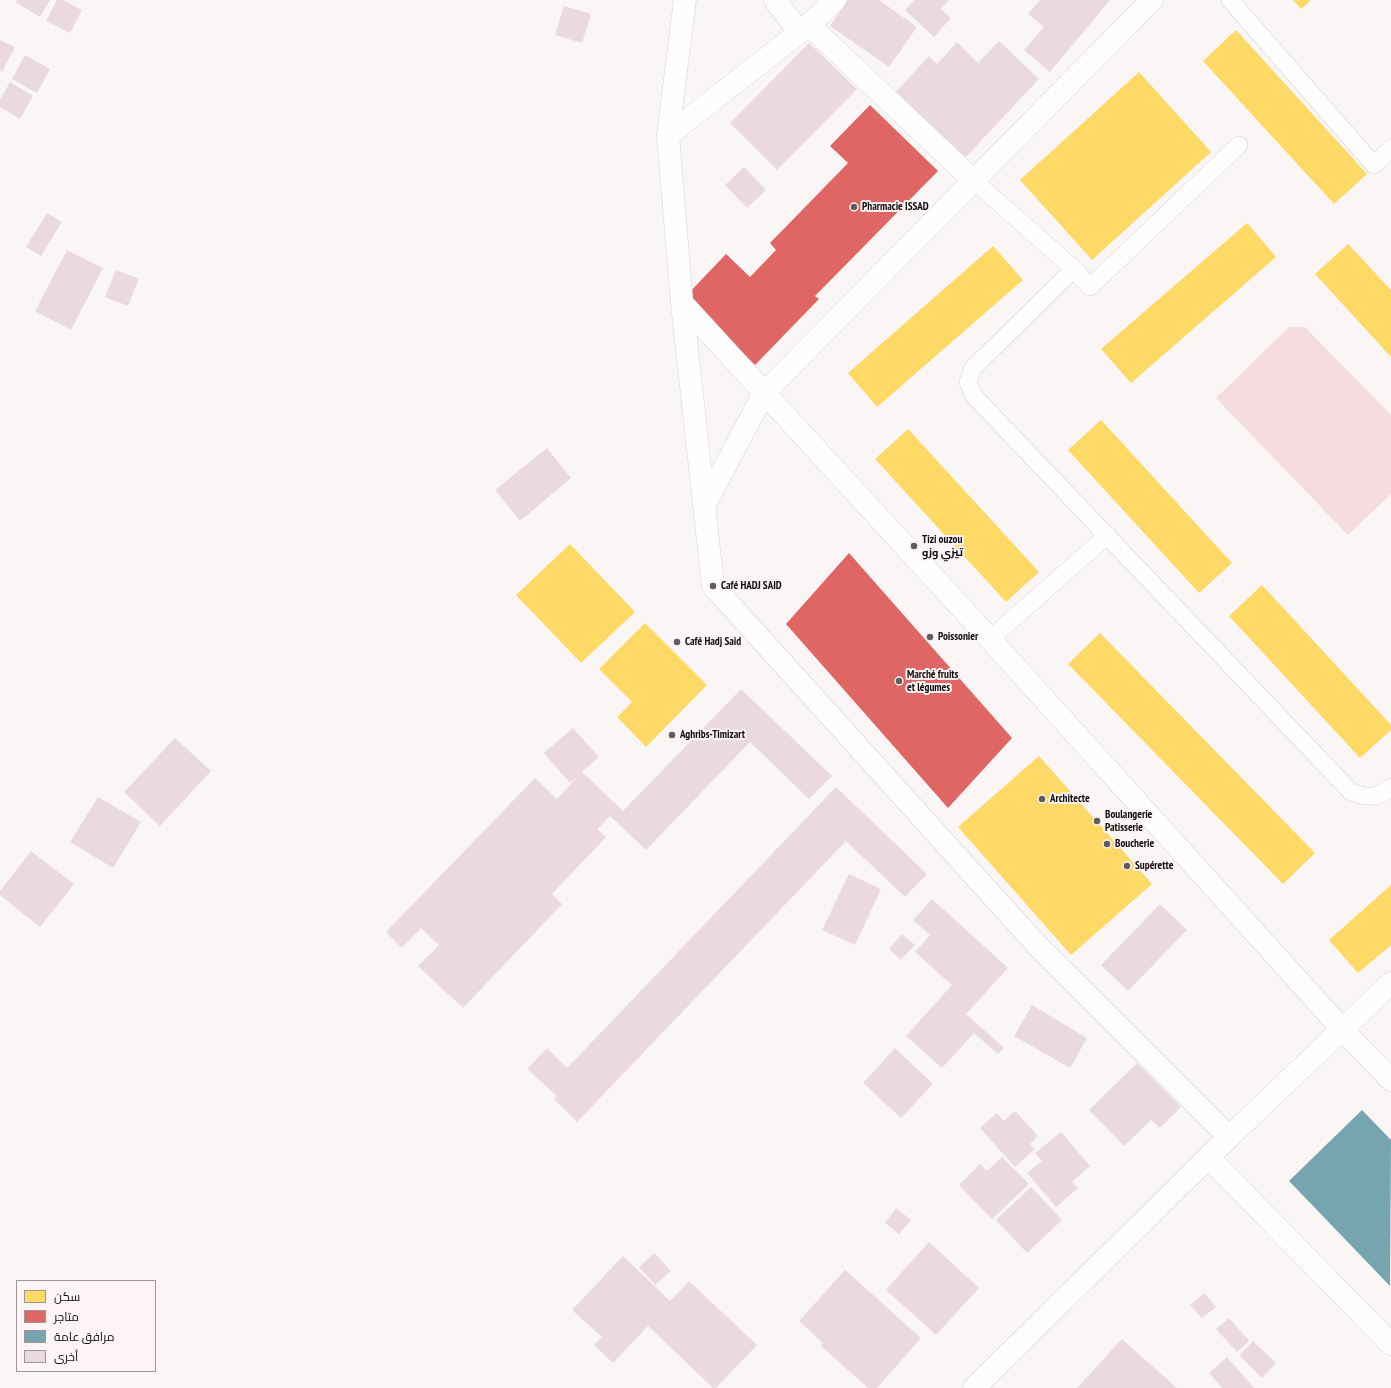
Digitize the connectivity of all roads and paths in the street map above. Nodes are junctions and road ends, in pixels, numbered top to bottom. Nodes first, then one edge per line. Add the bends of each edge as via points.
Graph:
1 (685, 0) edge
2 (775, 0) edge
3 (835, 0) edge
4 (1152, 0) edge
5 (1230, 0) edge
6 (804, 28) junction
7 (668, 135) junction
8 (1238, 145) dead end
9 (1391, 148) edge
10 (973, 180) junction
11 (1074, 269) junction
12 (682, 304) junction
13 (764, 393) junction
14 (704, 506) junction
15 (1108, 536) junction
16 (990, 640) junction
17 (1391, 787) edge
18 (1391, 983) edge
19 (1342, 1029) junction
20 (1391, 1080) edge
21 (1228, 1137) junction
22 (1209, 1158) junction
23 (1391, 1344) edge
24 (974, 1388) edge

1 - 7 main road
2 - 6 main road
3 - 6 main road
4 - 10 main road
5 - 9 lane via 1374,165
6 - 7 main road
6 - 10 main road
7 - 12 main road
8 - 11 lane via 1090,287
10 - 11 lane
10 - 13 main road
11 - 15 lane via 973,368 968,382 974,396
12 - 13 main road
12 - 14 main road
13 - 14 main road
13 - 16 main road
14 - 21 main road via 713,586 1036,944
15 - 16 lane
15 - 17 lane via 1351,792 1366,797 1383,794
16 - 19 main road
18 - 19 main road
19 - 20 main road
19 - 21 main road
21 - 22 main road
22 - 23 main road
22 - 24 main road

